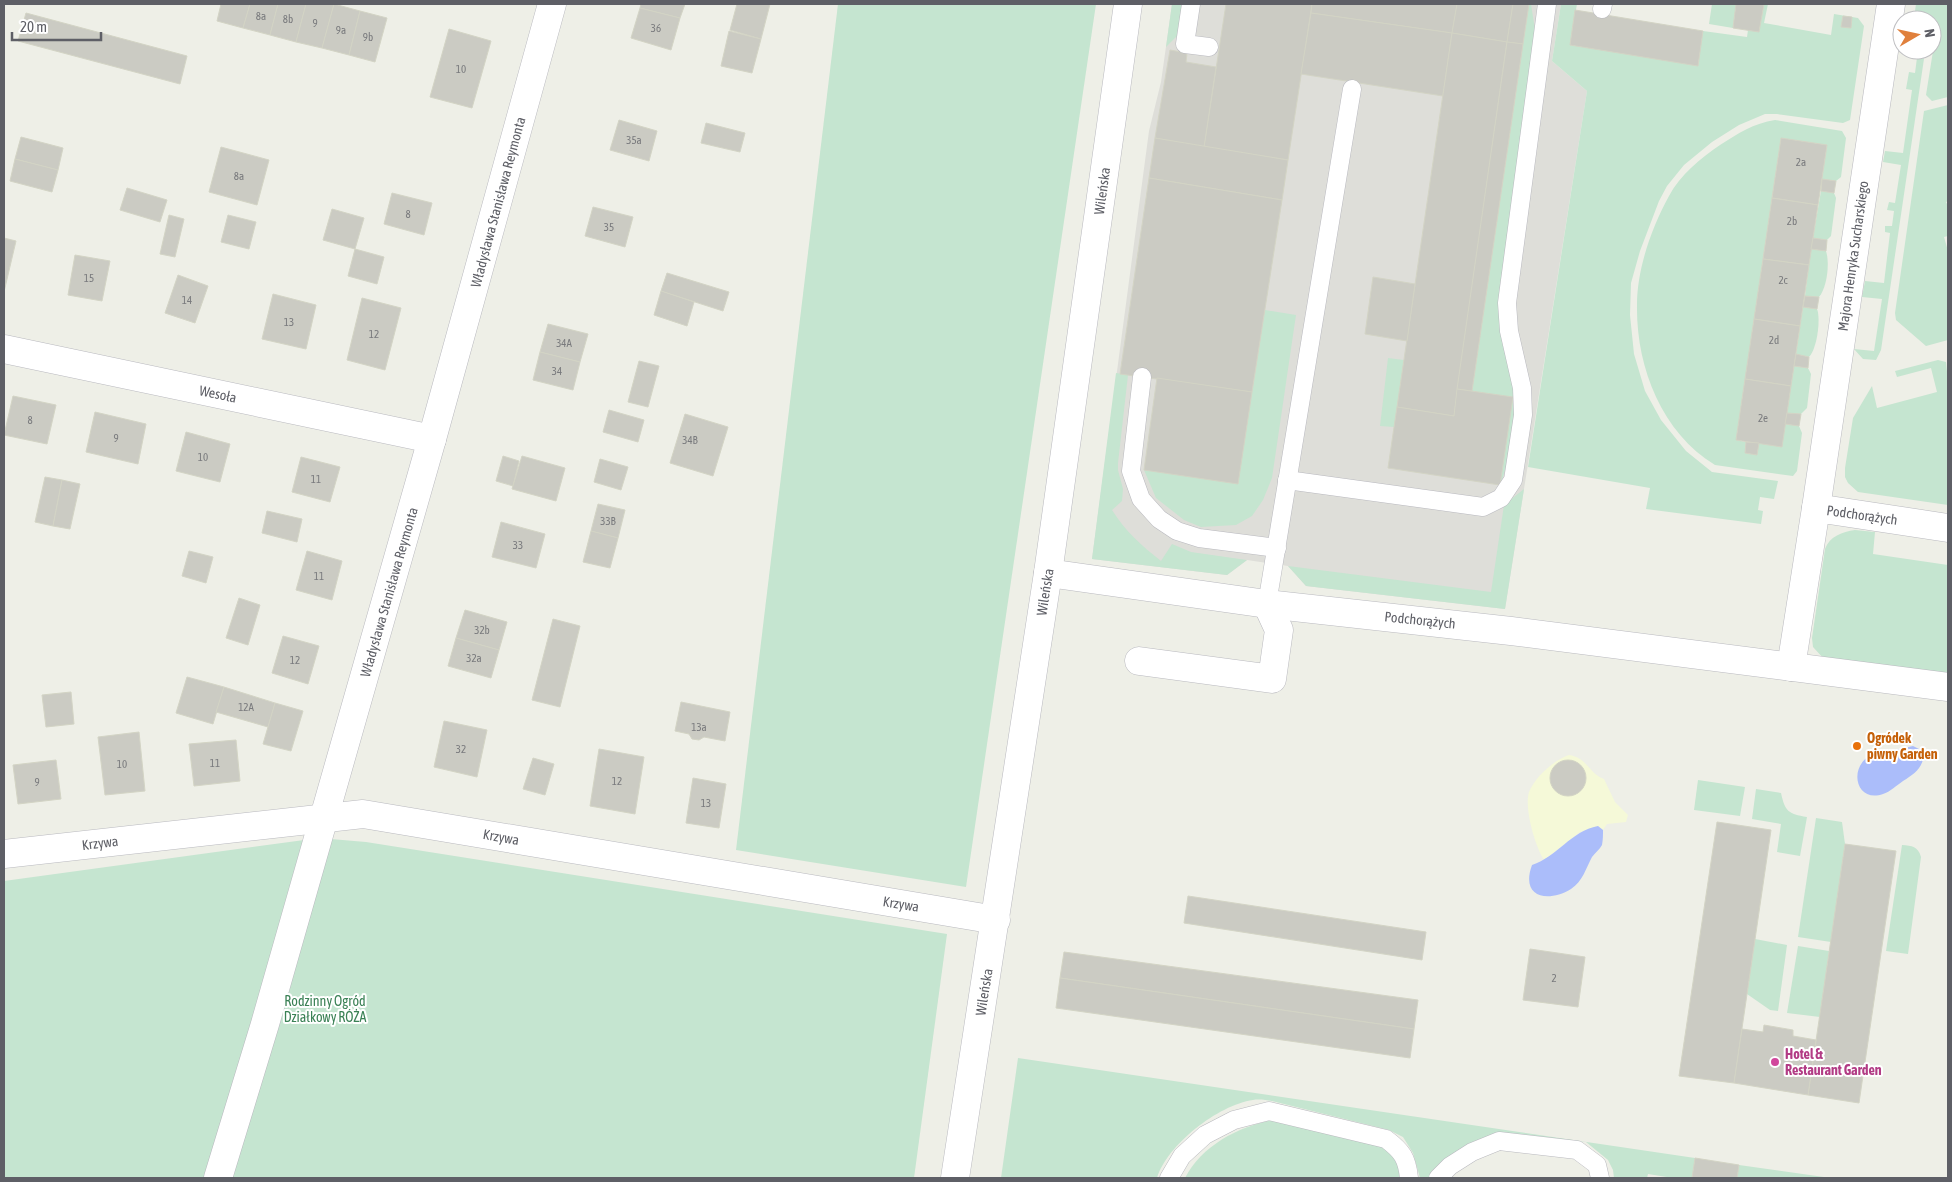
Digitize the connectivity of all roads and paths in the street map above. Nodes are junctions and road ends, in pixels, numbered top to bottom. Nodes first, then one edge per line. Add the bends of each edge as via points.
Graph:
1 (1128, 4) edge
2 (1191, 4) edge
3 (1547, 4) edge
4 (1891, 4) edge
5 (547, 5) edge
6 (1209, 47) dead end
7 (1352, 89) dead end
8 (4, 349) edge
9 (1142, 377) dead end
10 (432, 439) junction
11 (1287, 480) junction
12 (1816, 508) junction
13 (1948, 528) edge
14 (1276, 548) junction
15 (1048, 573) junction
16 (1267, 604) junction
17 (1139, 661) dead end
18 (1791, 667) junction
19 (1948, 687) edge
20 (324, 818) junction
21 (4, 854) edge
22 (996, 920) junction
23 (218, 1178) edge
24 (955, 1178) edge
25 (1169, 1178) edge
26 (1409, 1178) edge
27 (1438, 1178) edge
28 (1600, 1178) edge

1 - 15 street, Wileńska
2 - 6 lane via 1185,44
3 - 11 lane via 1507,303 1509,331 1523,397 1513,480 1501,498 1483,507
4 - 12 street, Majora Henryka Sucharskiego
5 - 10 street, Władysława Stanisława Reymonta
7 - 11 lane
8 - 10 street, Wesoła
9 - 14 lane via 1131,471 1141,499 1158,518 1176,531 1199,538
10 - 20 street, Władysława Stanisława Reymonta
11 - 14 lane
12 - 13 street, Podchorążych
12 - 18 street, Podchorążych
14 - 16 lane
15 - 16 street, Podchorążych
15 - 22 street, Wileńska
16 - 17 street via 1280,630 1272,679
16 - 18 street, Podchorążych via 1511,630
18 - 19 street, Podchorążych
20 - 21 street, Krzywa
20 - 22 street, Krzywa via 363,814
20 - 23 street, Władysława Stanisława Reymonta
22 - 24 street, Wileńska
25 - 26 lane via 1182,1156 1205,1135 1234,1120 1269,1112 1386,1139 1400,1150
27 - 28 lane via 1472,1152 1499,1141 1577,1150 1597,1165

